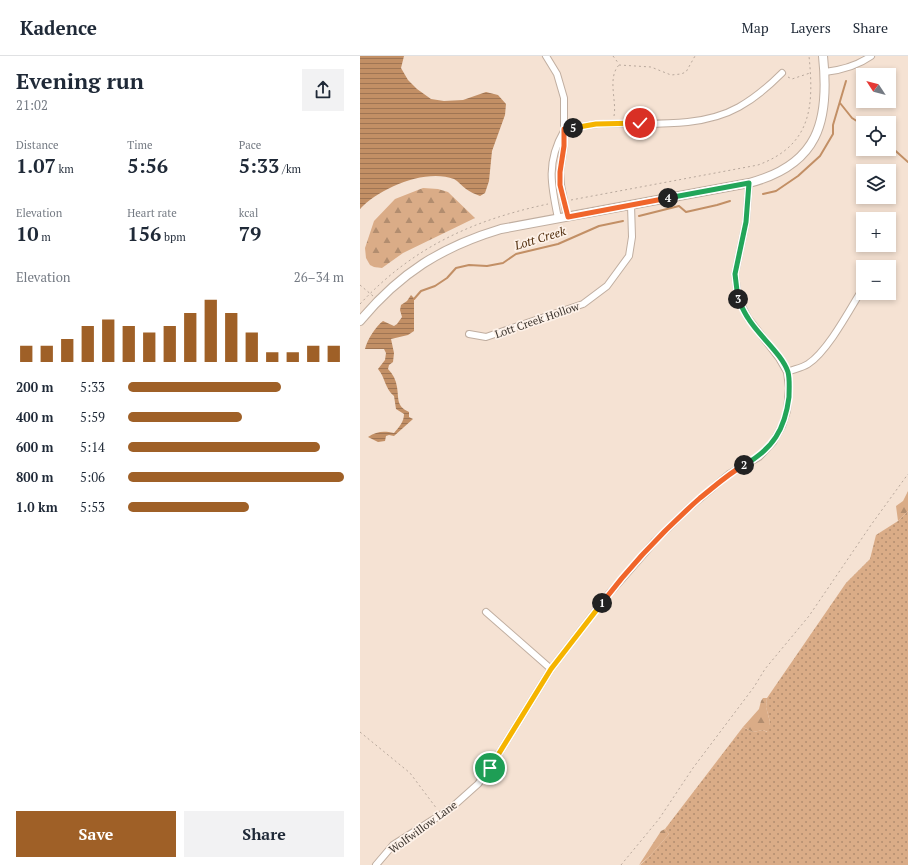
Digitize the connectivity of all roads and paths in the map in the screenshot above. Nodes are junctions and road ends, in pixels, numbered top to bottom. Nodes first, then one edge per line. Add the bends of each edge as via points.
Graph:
1 (546, 56) edge
2 (613, 56) edge
3 (695, 56) edge
4 (809, 56) edge
5 (823, 56) edge
6 (871, 56) edge
7 (619, 65) junction
8 (825, 72) junction
9 (810, 73) junction
10 (782, 74) joint
11 (614, 124) junction
12 (564, 129) junction
13 (749, 183) junction
14 (564, 201) junction
15 (555, 202) junction
16 (630, 205) junction
17 (568, 217) junction
18 (558, 218) junction
19 (360, 285) edge
20 (370, 293) junction
21 (856, 299) edge
22 (378, 301) junction
23 (360, 304) edge
24 (360, 321) edge
25 (469, 334) dead end
26 (788, 372) junction
27 (908, 474) edge
28 (486, 612) dead end
29 (551, 669) junction
30 (360, 732) edge
31 (441, 814) junction
32 (376, 865) edge
33 (621, 865) edge

1 - 12 street via 557,74 564,98
2 - 7 path
3 - 7 path via 686,72 681,74 671,75 651,67
4 - 9 path
5 - 8 street
6 - 8 street via 844,69
7 - 11 path via 613,78 616,106
8 - 13 street via 824,108 814,138 795,162 782,171
9 - 10 path via 792,79
9 - 14 path via 809,113 792,144 771,160
10 - 11 street via 766,89 738,108 712,118 682,123
11 - 12 street
12 - 14 street via 560,172
12 - 15 street via 557,143 552,171 551,185
13 - 16 street
13 - 26 street via 746,222 735,274 738,298 748,318
14 - 17 street
15 - 18 street
15 - 20 path via 496,216 470,226 434,244 404,264
16 - 17 street
16 - 25 street, Lott Creek Hollow via 632,237 629,256 607,286 576,307 486,337
17 - 18 street
18 - 22 street via 501,229 458,243 418,266
19 - 20 path
20 - 22 path
20 - 23 path
21 - 26 street via 820,353 808,364
22 - 24 street
26 - 29 street, Wolfwillow Lane via 787,411 773,442 759,457 729,474 654,541
27 - 33 path via 809,616 765,669 659,819
28 - 29 street
29 - 31 street, Wolfwillow Lane via 478,784
30 - 31 path via 410,772
31 - 32 street, Wolfwillow Lane via 393,845

